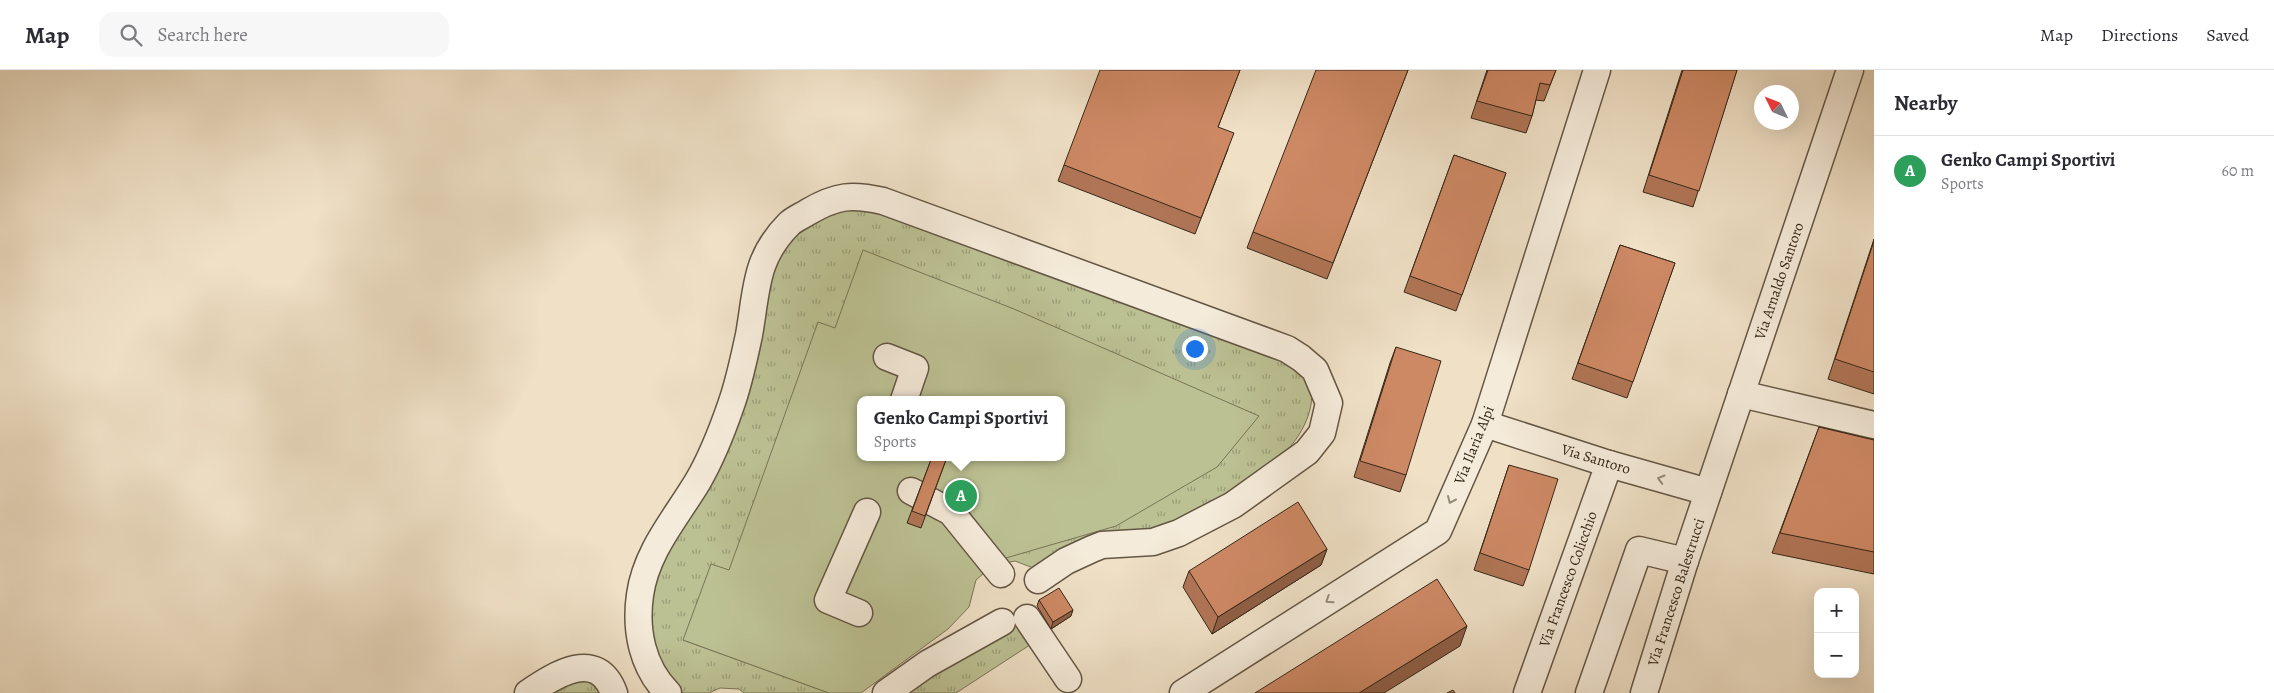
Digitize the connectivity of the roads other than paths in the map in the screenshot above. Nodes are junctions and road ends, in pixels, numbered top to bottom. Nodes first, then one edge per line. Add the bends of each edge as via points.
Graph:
1 (1597, 70) edge
2 (1850, 70) edge
3 (887, 357) dead end
4 (1741, 394) junction
5 (906, 396) edge
6 (1485, 424) junction
7 (1874, 425) edge
8 (1610, 464) junction
9 (911, 490) dead end
10 (1708, 492) junction
11 (867, 512) dead end
12 (1685, 561) junction
13 (1001, 574) dead end
14 (1038, 580) dead end
15 (859, 613) dead end
16 (1027, 618) dead end
17 (1002, 622) dead end
18 (1068, 679) dead end
19 (528, 693) edge
20 (614, 693) edge
21 (668, 693) edge
22 (886, 693) edge
23 (1183, 693) edge
24 (1527, 693) edge
25 (1590, 693) edge
26 (1644, 693) edge

1 - 6 street, Via Ilaria Alpi
2 - 4 street, Via Arnaldo Santoro
3 - 5 street via 916,368
4 - 7 street
4 - 10 street, Via Arnaldo Santoro
6 - 8 street, Via Santoro
6 -> 23 street, Via Ilaria Alpi via 1438,531
10 -> 8 street, Via Santoro
8 - 24 street, Via Francesco Colicchio
9 - 13 street via 951,512
10 - 12 street, Via Francesco Balestrucci
11 - 15 street via 828,600
12 - 25 street via 1639,550
12 - 26 street, Via Francesco Balestrucci
14 - 21 street via 1092,548 1153,542 1179,533 1233,505 1307,452 1322,433 1329,403 1315,370 1287,348 884,201 844,196 790,223 769,249 757,277 749,335 719,440 647,565 640,595 638,624 641,648
16 - 18 street
17 - 22 street via 927,664
19 - 20 street via 566,671 589,668 603,674

